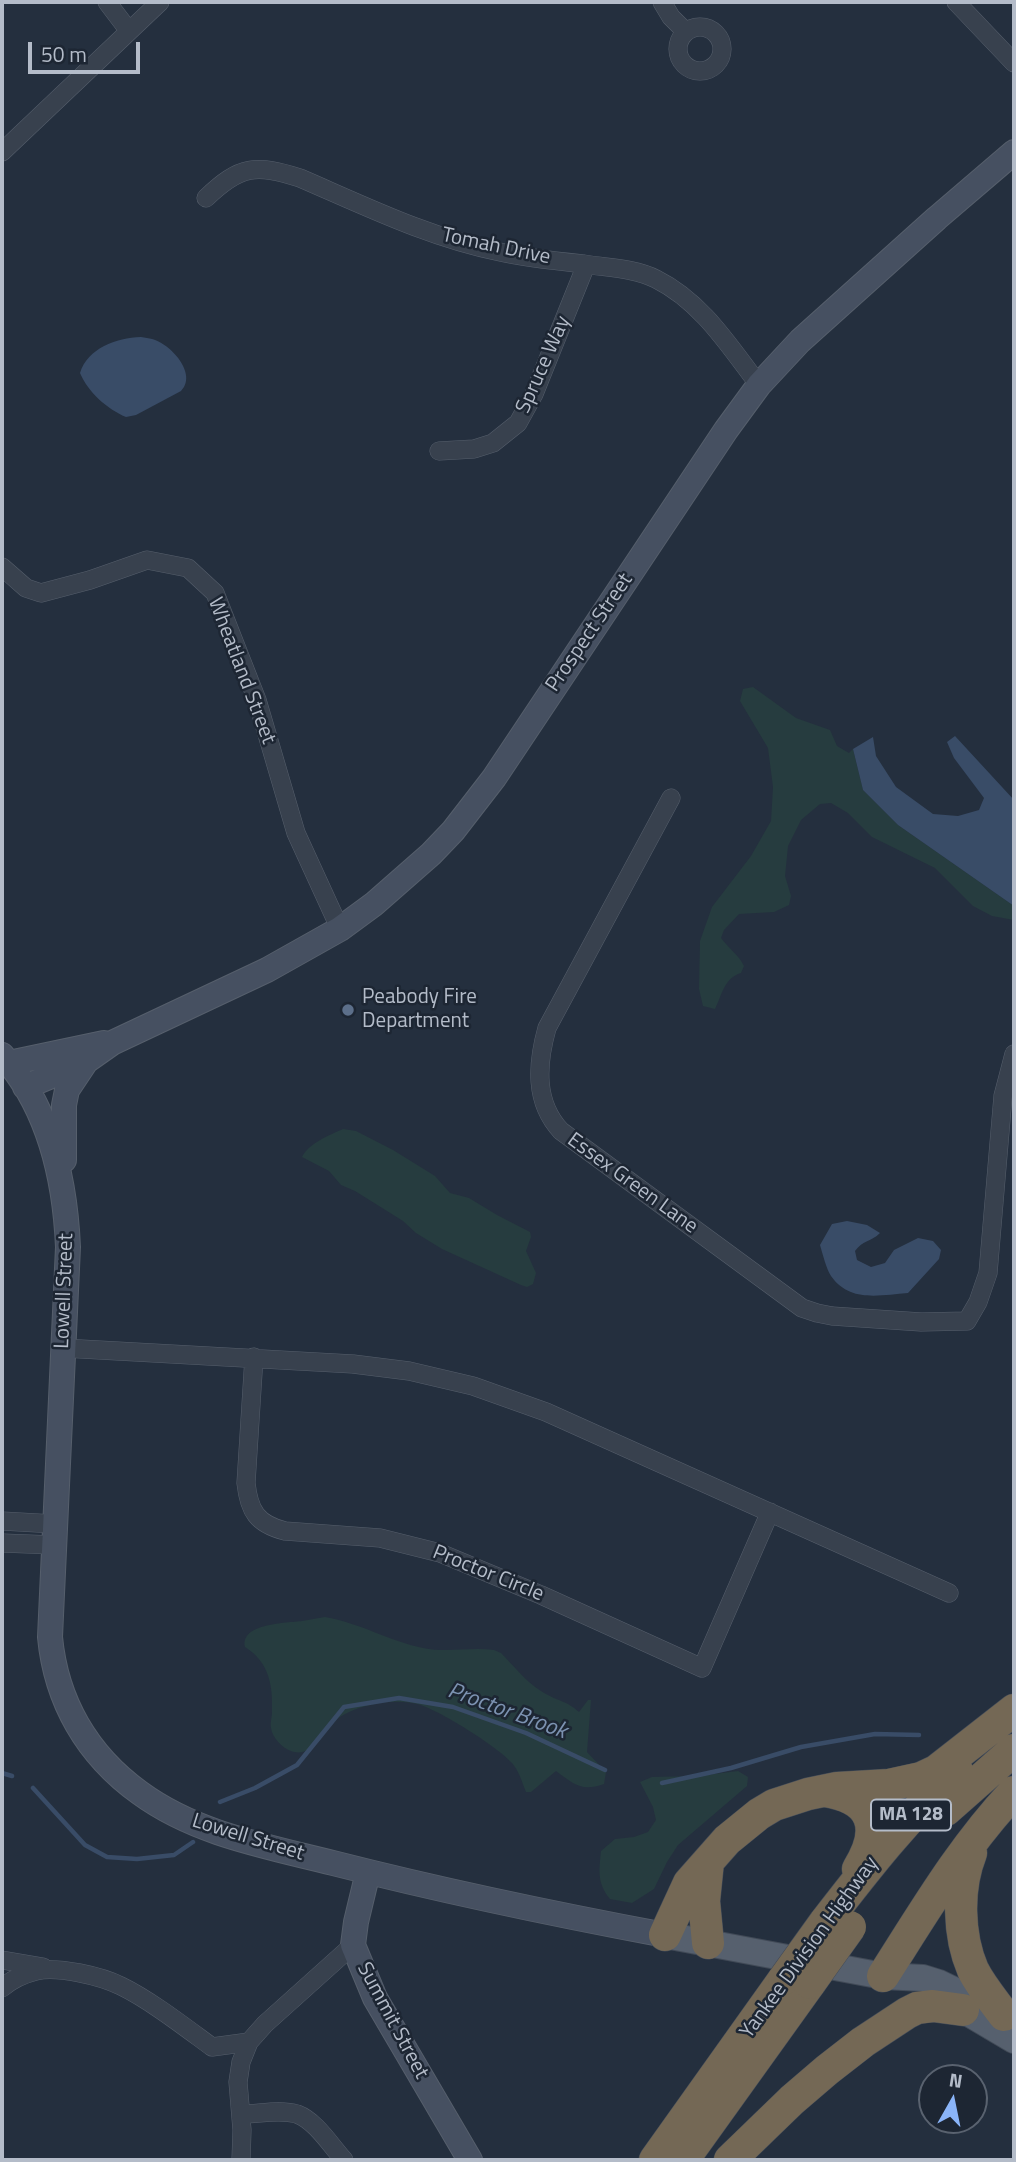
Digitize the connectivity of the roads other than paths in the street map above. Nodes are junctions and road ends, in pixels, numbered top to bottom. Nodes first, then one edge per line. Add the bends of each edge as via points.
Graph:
1 (107, 2) edge
2 (160, 2) edge
3 (662, 2) edge
4 (956, 2) edge
5 (130, 31) junction
6 (686, 32) dead end
7 (1014, 63) edge
8 (2, 152) edge
9 (1014, 152) edge
10 (206, 198) dead end
11 (586, 265) junction
12 (760, 385) junction
13 (439, 451) dead end
14 (2, 568) edge
15 (671, 798) dead end
16 (340, 929) junction
17 (112, 1043) junction
18 (1014, 1054) edge
19 (6, 1059) edge
20 (85, 1062) junction
21 (25, 1087) junction
22 (63, 1185) junction
23 (63, 1348) junction
24 (254, 1357) junction
25 (770, 1512) junction
26 (2, 1521) edge
27 (54, 1535) junction
28 (2, 1543) edge
29 (949, 1592) dead end
30 (1014, 1710) edge
31 (1014, 1724) edge
32 (1014, 1749) edge
33 (823, 1791) junction
34 (1014, 1792) edge
35 (980, 1832) junction
36 (708, 1862) junction
37 (368, 1872) junction
38 (837, 1925) junction
39 (665, 1935) junction
40 (708, 1943) junction
41 (354, 1944) junction
42 (2, 1960) edge
43 (58, 1970) junction
44 (883, 1976) junction
45 (797, 1981) junction
46 (2, 1988) edge
47 (963, 2010) junction
48 (1012, 2023) edge
49 (249, 2042) junction
50 (212, 2047) junction
51 (238, 2082) junction
52 (242, 2114) junction
53 (241, 2160) edge
54 (344, 2160) edge
55 (470, 2160) edge
56 (655, 2160) edge
57 (683, 2160) edge
58 (730, 2160) edge

1 - 5 street
2 - 5 street
3 - 6 street
4 - 7 street
5 - 8 street
9 - 12 street, Prospect Street via 800,341
10 - 11 street, Tomah Drive via 234,174 279,172 466,244
11 - 12 street, Tomah Drive via 638,272 671,288 711,322
11 - 13 street, Spruce Way via 518,423 493,443
12 - 16 street, Prospect Street via 472,807 431,854
14 - 16 street, Wheatland Street via 26,588 41,593 147,560 188,568 215,593 257,700 296,833
15 - 18 street, Essex Green Lane via 547,1028 538,1074 550,1120 561,1131 802,1308 832,1316 967,1321 988,1273 1003,1096
16 - 17 street, Prospect Street via 267,970
17 - 19 street, Prospect Street
17 - 20 street, Prospect Street
19 - 21 street, Lowell Street
20 - 21 street, Prospect Street
20 - 22 street via 67,1090 64,1105
21 - 22 street, Lowell Street via 52,1146
22 - 23 street, Lowell Street via 68,1247
23 - 24 street
23 - 27 street, Lowell Street
24 - 25 street via 381,1367 473,1386 546,1412
24 - 25 street, Proctor Circle via 246,1483 253,1512 261,1521 285,1531 380,1538 440,1553 702,1668
25 - 29 street
26 - 27 street
27 - 28 street
27 - 37 street, Lowell Street via 53,1661 69,1712 101,1760 142,1795 188,1821
30 - 33 highway via 921,1778
31 - 38 highway, Yankee Division Highway / MA 128 via 908,1819 873,1859
32 - 38 highway, Yankee Division Highway / MA 128 via 960,1796 873,1893
33 - 36 highway via 790,1799 759,1814
33 - 38 highway via 852,1798 863,1807 872,1832
34 - 35 highway
35 - 44 highway
35 - 48 highway via 964,1872 961,1908 967,1951 974,1971
36 - 39 highway via 689,1883
36 - 40 highway via 704,1901
37 - 39 street, Lowell Street via 525,1909
37 - 41 street, Summit Street
38 - 45 highway, Yankee Division Highway / MA 128, bridge
39 - 40 main road, Lowell Street
40 - 44 main road, Lowell Street
41 - 49 street
41 - 55 street, Summit Street via 375,1998
42 - 43 street
43 - 46 street via 36,1971
43 - 50 street via 120,1985
44 - 47 main road, Lowell Street
44 - 48 main road, Lowell Street via 939,1983
45 - 56 highway, Yankee Division Highway / MA 128
45 - 57 highway, Yankee Division Highway / MA 128
47 - 48 main road, Lowell Street
47 - 58 highway via 933,2006 907,2012 792,2099
49 - 50 street
49 - 51 street
50 - 51 street
51 - 52 street
52 - 53 street
52 - 54 street via 299,2115 309,2120

